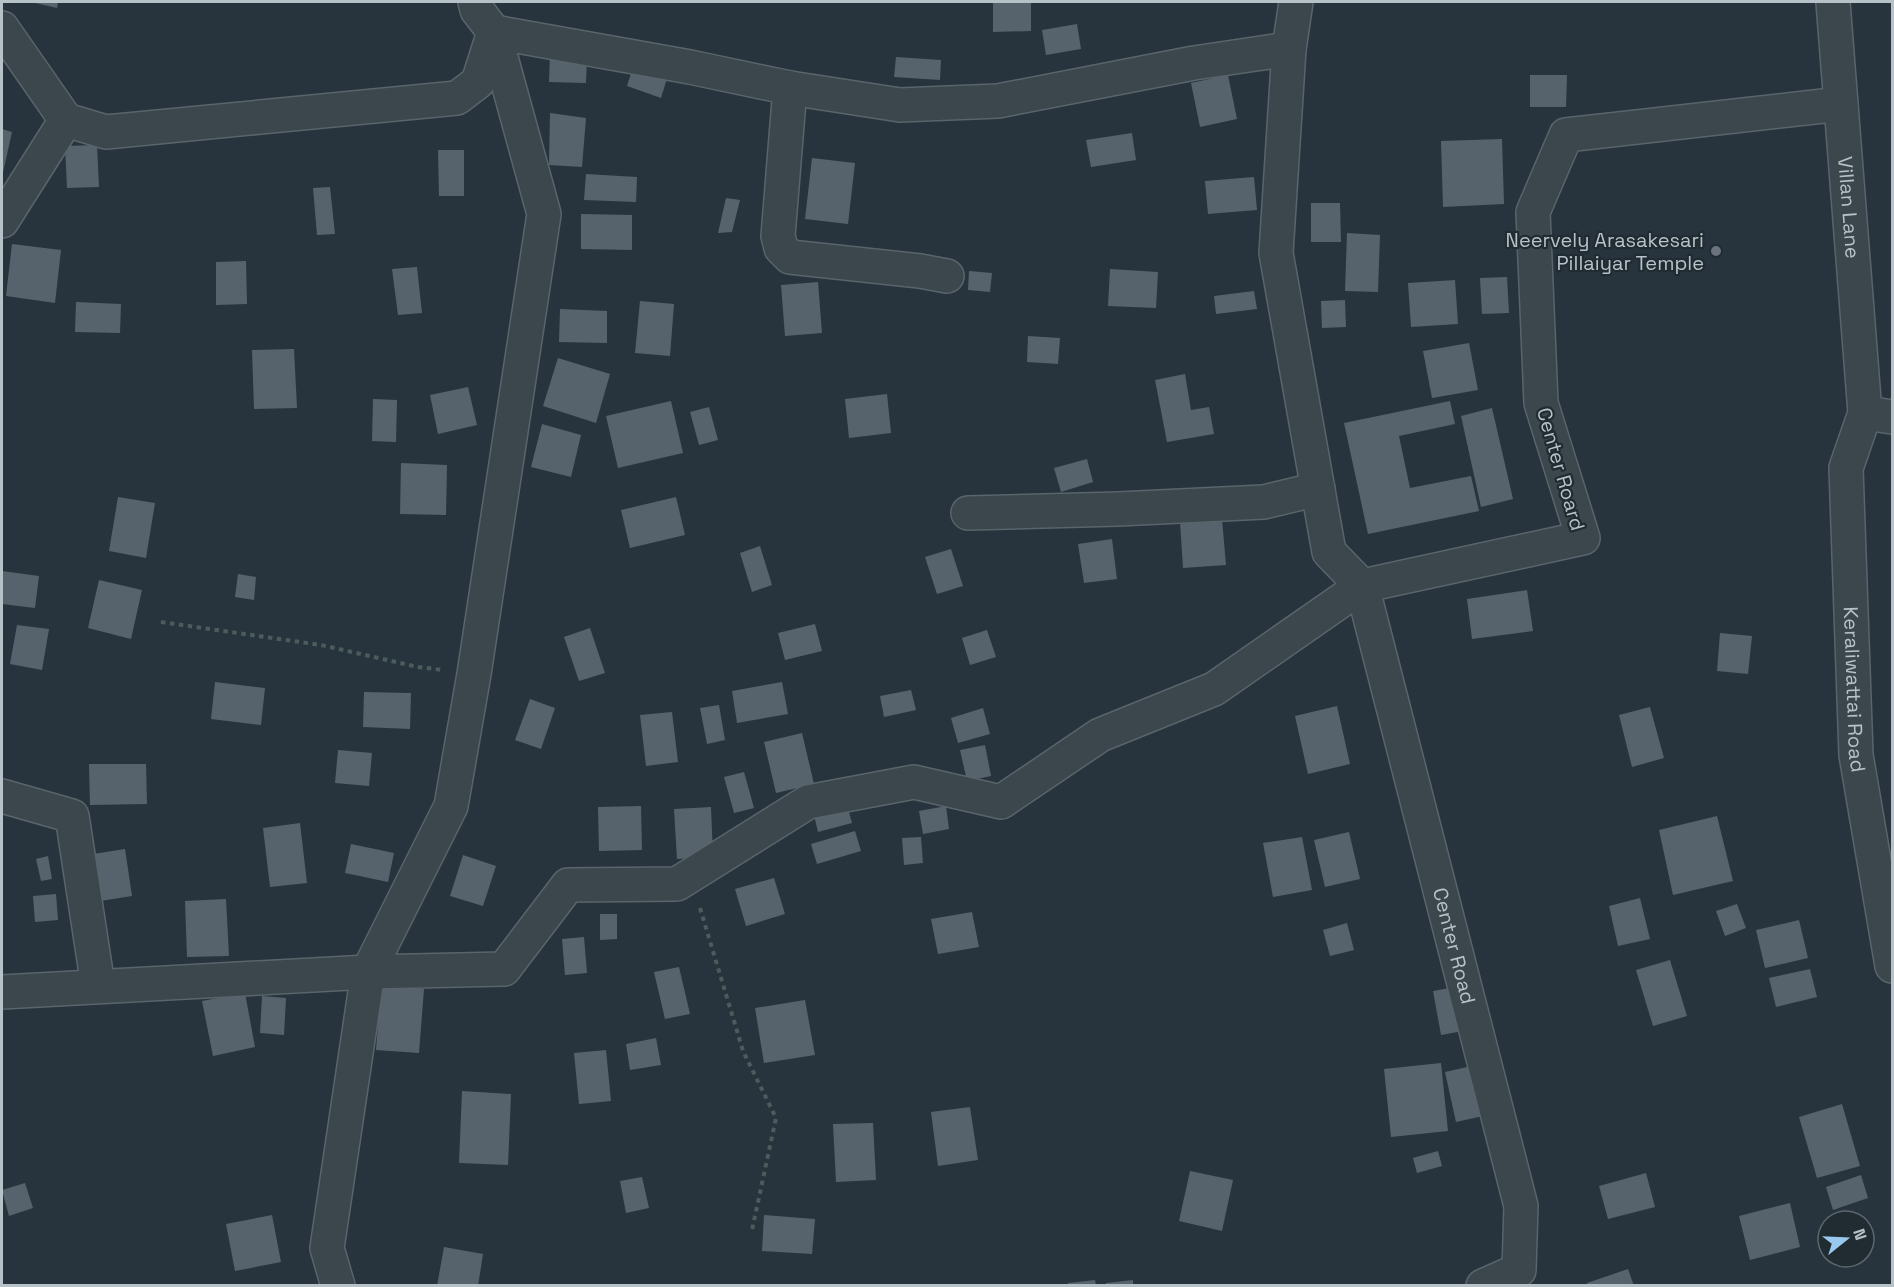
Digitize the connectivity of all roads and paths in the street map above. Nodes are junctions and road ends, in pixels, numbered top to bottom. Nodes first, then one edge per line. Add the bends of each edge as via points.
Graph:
1 (475, 2) edge
2 (1296, 2) edge
3 (1833, 2) edge
4 (2, 28) edge
5 (494, 32) junction
6 (1289, 49) junction
7 (790, 87) junction
8 (1841, 104) junction
9 (66, 120) junction
10 (2, 221) edge
11 (947, 276) dead end
12 (1879, 415) edge
13 (1318, 489) junction
14 (968, 513) dead end
15 (1362, 586) junction
16 (161, 622) dead end
17 (474, 674) junction
18 (2, 796) edge
19 (691, 876) junction
20 (1893, 966) edge
21 (369, 972) junction
22 (98, 986) junction
23 (2, 992) edge
24 (752, 1230) dead end
25 (338, 1286) edge
26 (1483, 1286) edge

1 - 5 street
2 - 6 street
3 - 8 street, Villan Lane
4 - 9 street
5 - 7 street
5 - 9 street via 478,82 457,98 106,132
5 - 17 street via 544,214
6 - 7 street via 998,101 900,105
6 - 13 street via 1276,252
7 - 11 street via 778,236 781,248 790,257
8 - 12 street, Villan Lane
8 - 15 street, Center Roard via 1566,135 1533,212 1541,403 1583,538
9 - 10 street
12 - 20 street, Keraliwattai Road via 1846,468 1856,755
13 - 14 street via 1264,502
13 - 15 street via 1329,552
15 - 19 street via 1214,689 1100,735 1001,802 914,782 808,802
15 - 26 street, Center Road via 1521,1206 1519,1270
16 - 17 path via 321,645 418,667
17 - 21 street via 451,806
18 - 22 street via 72,816
19 - 21 street via 677,884 568,885 504,969
19 - 24 path via 743,1051 776,1118
21 - 22 street
21 - 25 street via 327,1248
22 - 23 street

